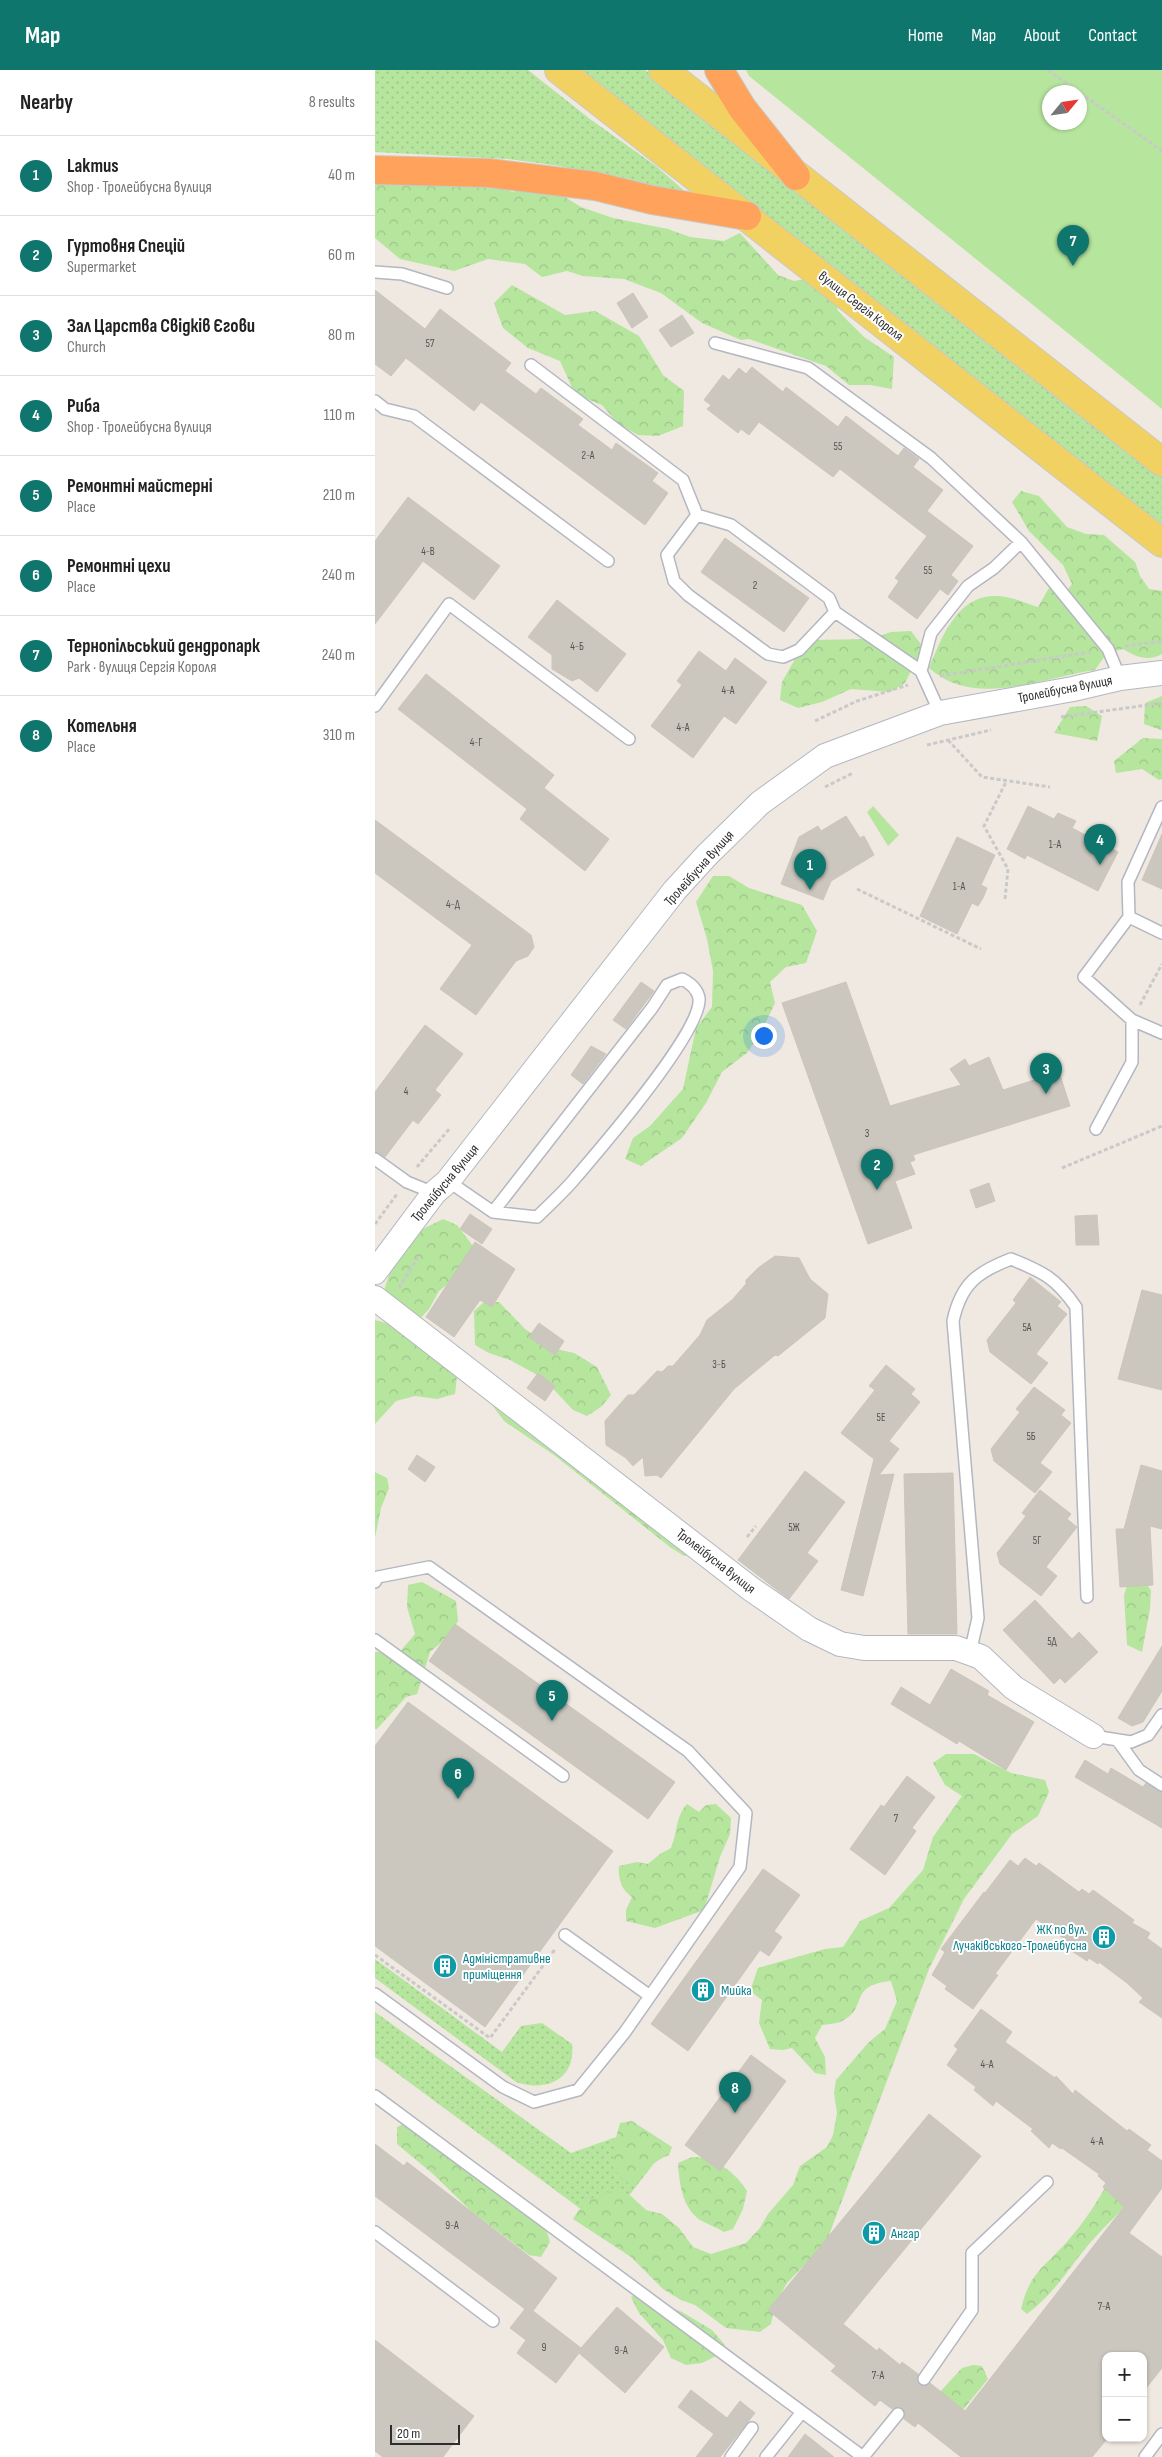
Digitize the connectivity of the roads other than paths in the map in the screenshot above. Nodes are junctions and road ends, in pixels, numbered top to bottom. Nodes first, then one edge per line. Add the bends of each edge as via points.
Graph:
1 (559, 70) edge
2 (663, 70) edge
3 (719, 70) edge
4 (375, 170) edge
5 (796, 176) junction
6 (747, 216) junction
7 (375, 272) edge
8 (447, 288) dead end
9 (715, 343) dead end
10 (531, 365) dead end
11 (375, 401) edge
12 (1162, 462) edge
13 (697, 515) junction
14 (1021, 542) junction
15 (1162, 543) edge
16 (608, 561) dead end
17 (835, 612) junction
18 (1162, 673) edge
19 (922, 676) junction
20 (1120, 678) junction
21 (375, 706) edge
22 (940, 712) junction
23 (629, 740) dead end
24 (1162, 807) edge
25 (1129, 917) junction
26 (1162, 933) edge
27 (1132, 1020) junction
28 (1162, 1033) edge
29 (1095, 1129) dead end
30 (375, 1159) edge
31 (441, 1187) junction
32 (493, 1212) junction
33 (375, 1272) edge
34 (375, 1298) edge
35 (375, 1582) edge
36 (1087, 1597) dead end
37 (375, 1640) edge
38 (970, 1653) junction
39 (1162, 1715) edge
40 (1093, 1736) joint
41 (1118, 1741) junction
42 (563, 1776) dead end
43 (1162, 1785) edge
44 (565, 1935) road end
45 (375, 1994) edge
46 (650, 1996) junction
47 (375, 2096) edge
48 (1047, 2182) dead end
49 (375, 2232) edge
50 (493, 2321) dead end
51 (924, 2379) dead end
52 (802, 2412) junction
53 (898, 2414) dead end
54 (752, 2428) dead end
55 (1162, 2434) edge
56 (731, 2457) edge
57 (766, 2457) edge
58 (863, 2457) edge
59 (1145, 2457) edge

1 - 6 main road, вулиця Сергія Короля
2 - 5 main road
3 - 5 highway via 742,108
4 - 6 highway via 489,173 595,186 652,200
5 - 12 main road
6 - 15 main road, вулиця Сергія Короля
7 - 8 lane via 401,274
9 - 14 lane via 808,368 931,458
10 - 13 lane via 683,480
11 - 16 lane via 385,409 413,416
13 - 17 lane via 731,525 829,598
13 - 17 lane via 667,555 674,581 768,654 783,657 799,650
14 - 19 lane via 994,568 968,586 931,634
14 - 20 lane via 1108,649
17 - 19 lane
18 - 20 street, Тролейбусна вулиця
19 - 22 lane
20 - 22 street, Тролейбусна вулиця
21 - 23 lane via 449,604
22 - 31 street, Тролейбусна вулиця via 825,756 760,803 675,890
24 - 25 lane via 1128,882
25 - 26 lane
25 - 27 lane via 1084,977
27 - 28 lane
27 - 29 lane via 1133,1062
30 - 31 lane via 407,1182
31 - 32 lane
31 - 33 street, Тролейбусна вулиця
32 - 32 lane via 537,1217 576,1178 681,1042 695,1019 699,999 693,986 682,979 667,985
34 - 38 street, Тролейбусна вулиця via 751,1588 809,1629 840,1644 956,1648
35 - 46 lane via 379,1577 429,1567 688,1751 746,1813 740,1867
36 - 38 lane via 1077,1307 1063,1288 1044,1272 1011,1259 971,1280 957,1303 953,1321 978,1618
37 - 42 lane
38 - 40 street, Тролейбусна вулиця via 981,1656 1033,1702
39 - 41 lane via 1148,1735 1131,1742
40 - 41 lane
41 - 43 lane via 1139,1770
44 - 46 lane
45 - 46 lane via 503,2087 534,2102 578,2090
47 - 52 lane
48 - 51 lane via 972,2253 972,2310
49 - 50 lane
52 - 57 lane
52 - 58 lane
53 - 58 lane
54 - 56 lane
55 - 59 lane

